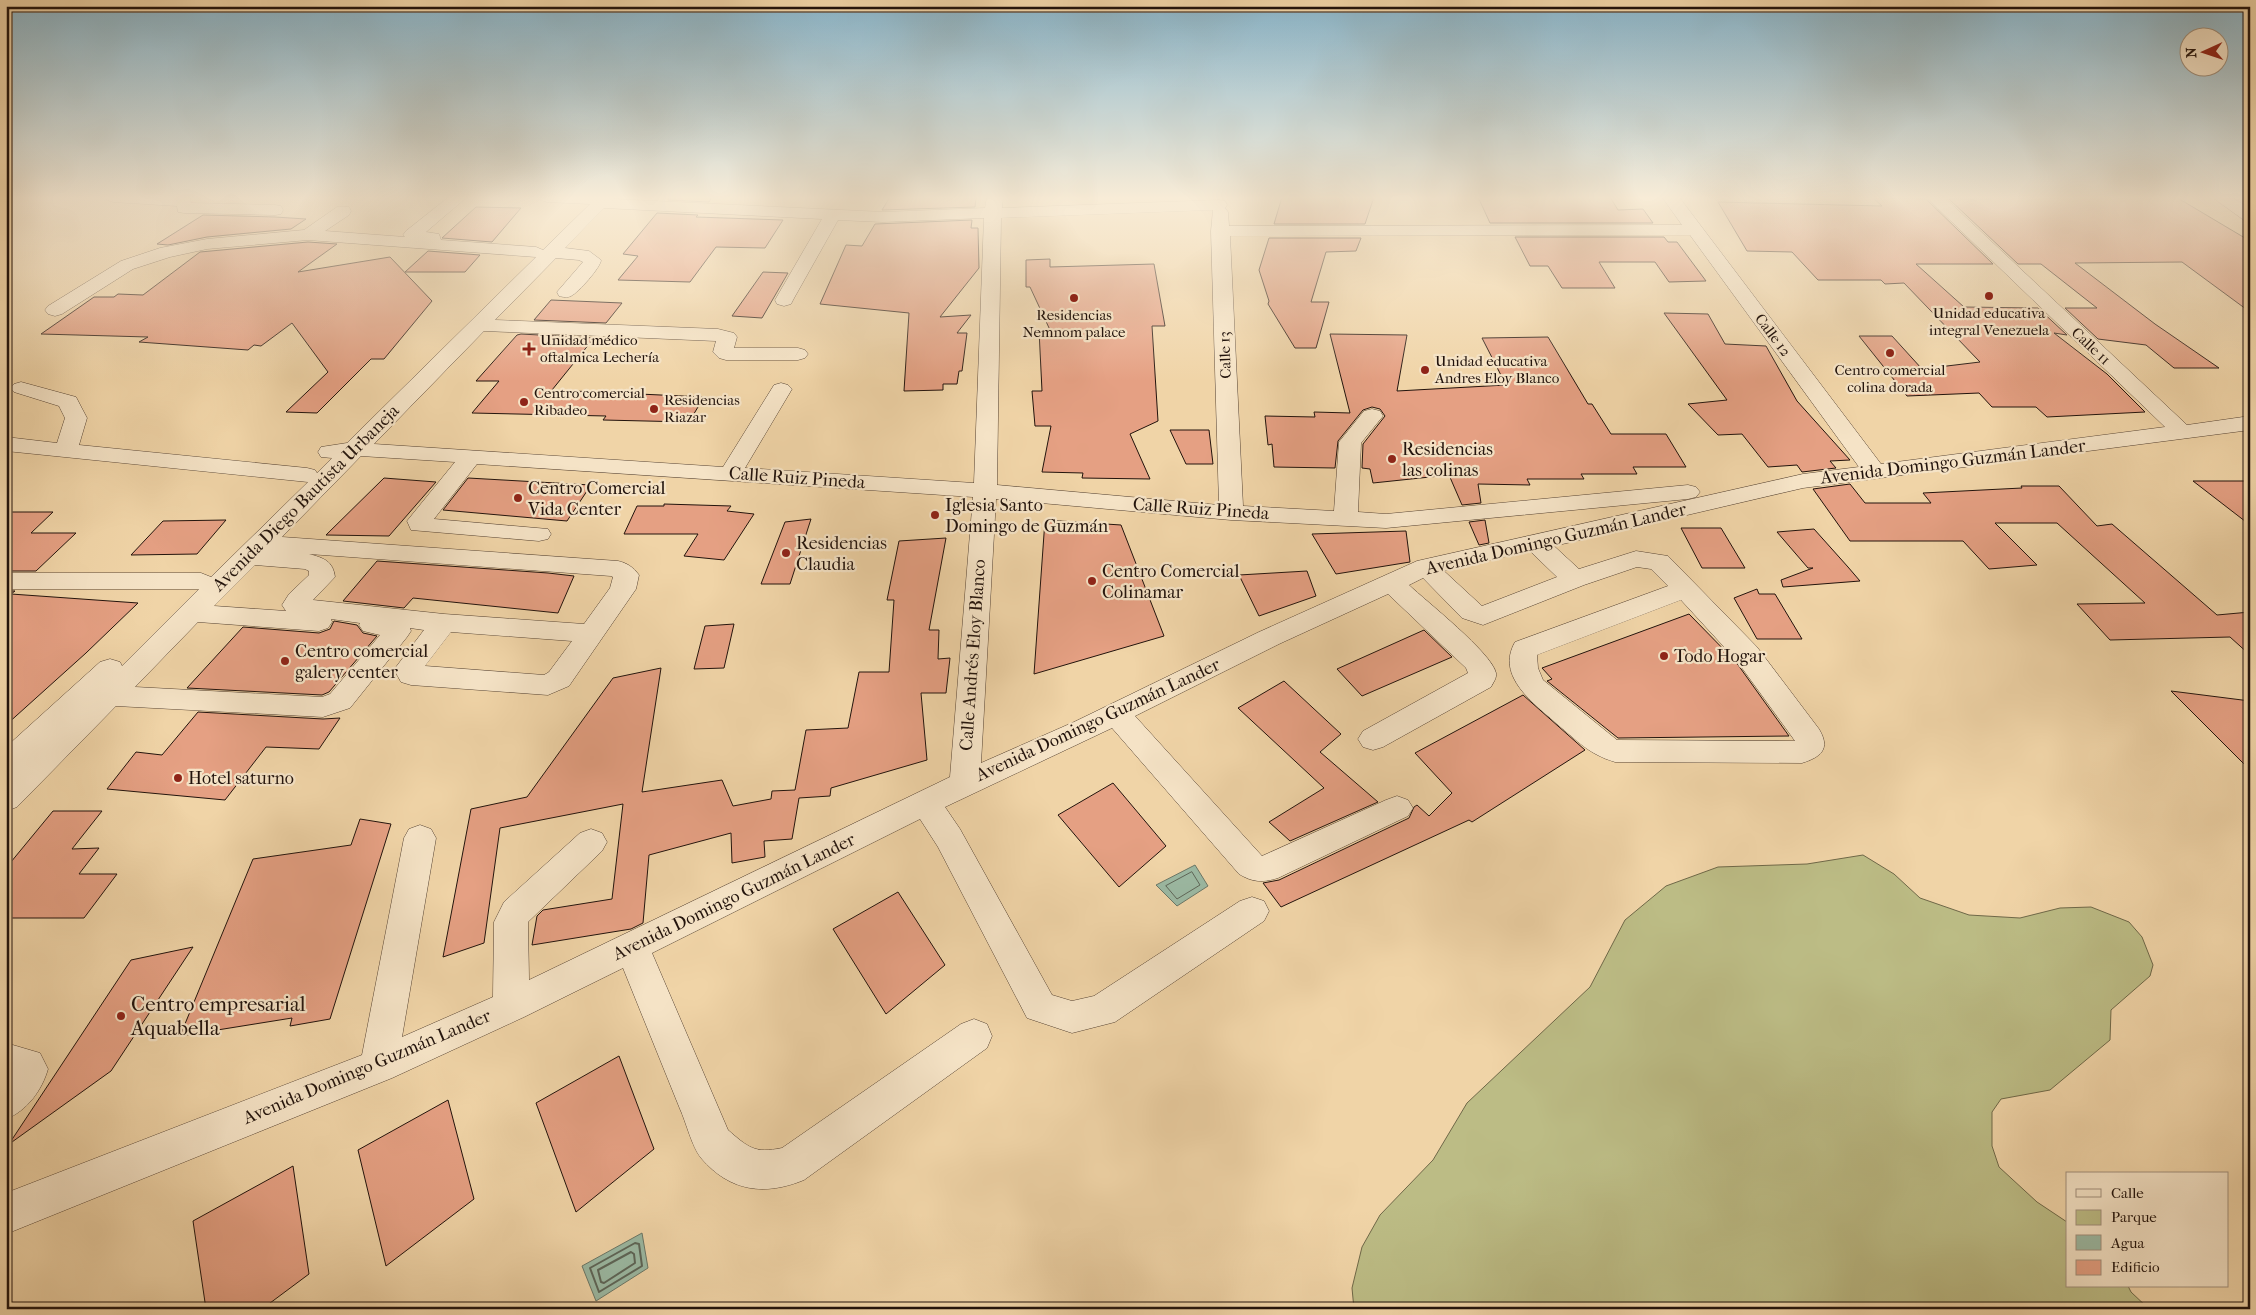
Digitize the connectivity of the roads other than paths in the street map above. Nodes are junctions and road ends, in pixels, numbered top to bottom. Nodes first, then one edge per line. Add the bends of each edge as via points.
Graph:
1 (143, 258) edge
2 (535, 258) edge
3 (536, 258) edge
4 (589, 258) edge
5 (808, 258) edge
6 (992, 258) edge
7 (1221, 258) edge
8 (1716, 258) edge
9 (1999, 258) edge
10 (566, 292) dead end
11 (784, 300) dead end
12 (55, 310) dead end
13 (480, 325) junction
14 (798, 354) dead end
15 (22, 388) dead end
16 (781, 389) dead end
17 (1372, 416) dead end
18 (2250, 423) edge
19 (2183, 432) junction
20 (6, 444) edge
21 (66, 450) junction
22 (342, 451) junction
23 (472, 456) junction
24 (1875, 472) junction
25 (730, 474) junction
26 (307, 475) junction
27 (1803, 481) junction
28 (985, 491) junction
29 (1231, 513) junction
30 (1346, 519) junction
31 (539, 534) dead end
32 (1536, 542) junction
33 (254, 550) junction
34 (1426, 567) junction
35 (1575, 579) junction
36 (6, 581) edge
37 (201, 581) junction
38 (1392, 583) junction
39 (1686, 589) junction
40 (191, 614) junction
41 (444, 623) junction
42 (592, 633) junction
43 (108, 696) junction
44 (1116, 713) junction
45 (1373, 738) dead end
46 (7, 764) edge
47 (965, 783) junction
48 (6, 799) edge
49 (926, 803) junction
50 (1397, 808) dead end
51 (420, 838) dead end
52 (591, 842) dead end
53 (1252, 911) dead end
54 (632, 947) junction
55 (511, 1006) junction
56 (974, 1036) dead end
57 (6, 1060) edge
58 (379, 1066) junction
59 (6, 1101) edge
60 (6, 1214) edge

1 - 12 street via 115,271
2 - 22 street, Avenida Diego Bautista Urbaneja
3 - 13 street, Avenida Diego Bautista Urbaneja
4 - 10 street via 592,264
5 - 11 street
6 - 28 street, Calle Andrés Eloy Blanco
7 - 29 street, Calle 13
8 - 24 street, Calle 12
9 - 19 street, Calle 11
13 - 14 street via 718,335 727,337 723,352 726,354
13 - 22 street, Avenida Diego Bautista Urbaneja
15 - 21 street via 68,402 76,418
16 - 25 street
17 - 30 street via 1350,442
18 - 19 street, Avenida Domingo Guzmán Lander
19 - 24 street, Avenida Domingo Guzmán Lander
20 - 21 street
21 - 26 street
22 - 23 street, Calle Ruiz Pineda
22 - 26 street, Avenida Diego Bautista Urbaneja
22 - 33 street, Avenida Diego Bautista Urbaneja
23 - 25 street, Calle Ruiz Pineda
23 - 31 street via 419,521 420,525
24 - 27 street, Avenida Domingo Guzmán Lander
25 - 28 street, Calle Ruiz Pineda
26 - 37 street, Avenida Diego Bautista Urbaneja
27 - 30 street, Calle Ruiz Pineda via 1386,521
27 - 32 street, Avenida Domingo Guzmán Lander
28 - 29 street, Calle Ruiz Pineda
28 - 47 street, Calle Andrés Eloy Blanco
29 - 30 street, Calle Ruiz Pineda
32 - 34 street, Avenida Domingo Guzmán Lander
32 - 35 street
33 - 40 street, Avenida Diego Bautista Urbaneja
33 - 41 street via 321,567 322,577 298,600 297,607
33 - 42 street via 618,569 626,575 623,589
34 - 35 street via 1471,612 1483,616
34 - 38 street, Avenida Domingo Guzmán Lander
35 - 39 street via 1636,559 1647,559 1659,562
36 - 37 street
37 - 46 street, Avenida Diego Bautista Urbaneja
38 - 44 street, Avenida Domingo Guzmán Lander via 1269,638
38 - 45 street via 1477,663 1482,680
39 - 39 street via 1525,649 1522,659 1526,674 1533,686 1604,747 1615,751 1802,752 1810,747 1809,737 1747,654
40 - 43 street, Avenida Diego Bautista Urbaneja
40 - 43 street via 396,627 398,631 340,701 331,705
41 - 42 street
41 - 42 street via 410,667 411,675 548,685 559,680
43 - 48 street, Avenida Diego Bautista Urbaneja
44 - 47 street, Avenida Domingo Guzmán Lander
44 - 50 street via 1250,865 1257,869 1266,869
47 - 49 street, Avenida Domingo Guzmán Lander
49 - 53 street via 949,838 1040,1007 1072,1017 1102,1010
49 - 54 street, Avenida Domingo Guzmán Lander
51 - 58 street
52 - 55 street via 516,912 511,922
54 - 55 street, Avenida Domingo Guzmán Lander
54 - 56 street via 714,1143 738,1166 764,1172 790,1166
55 - 58 street, Avenida Domingo Guzmán Lander
57 - 59 street via 27,1065 29,1069
58 - 60 street, Avenida Domingo Guzmán Lander

